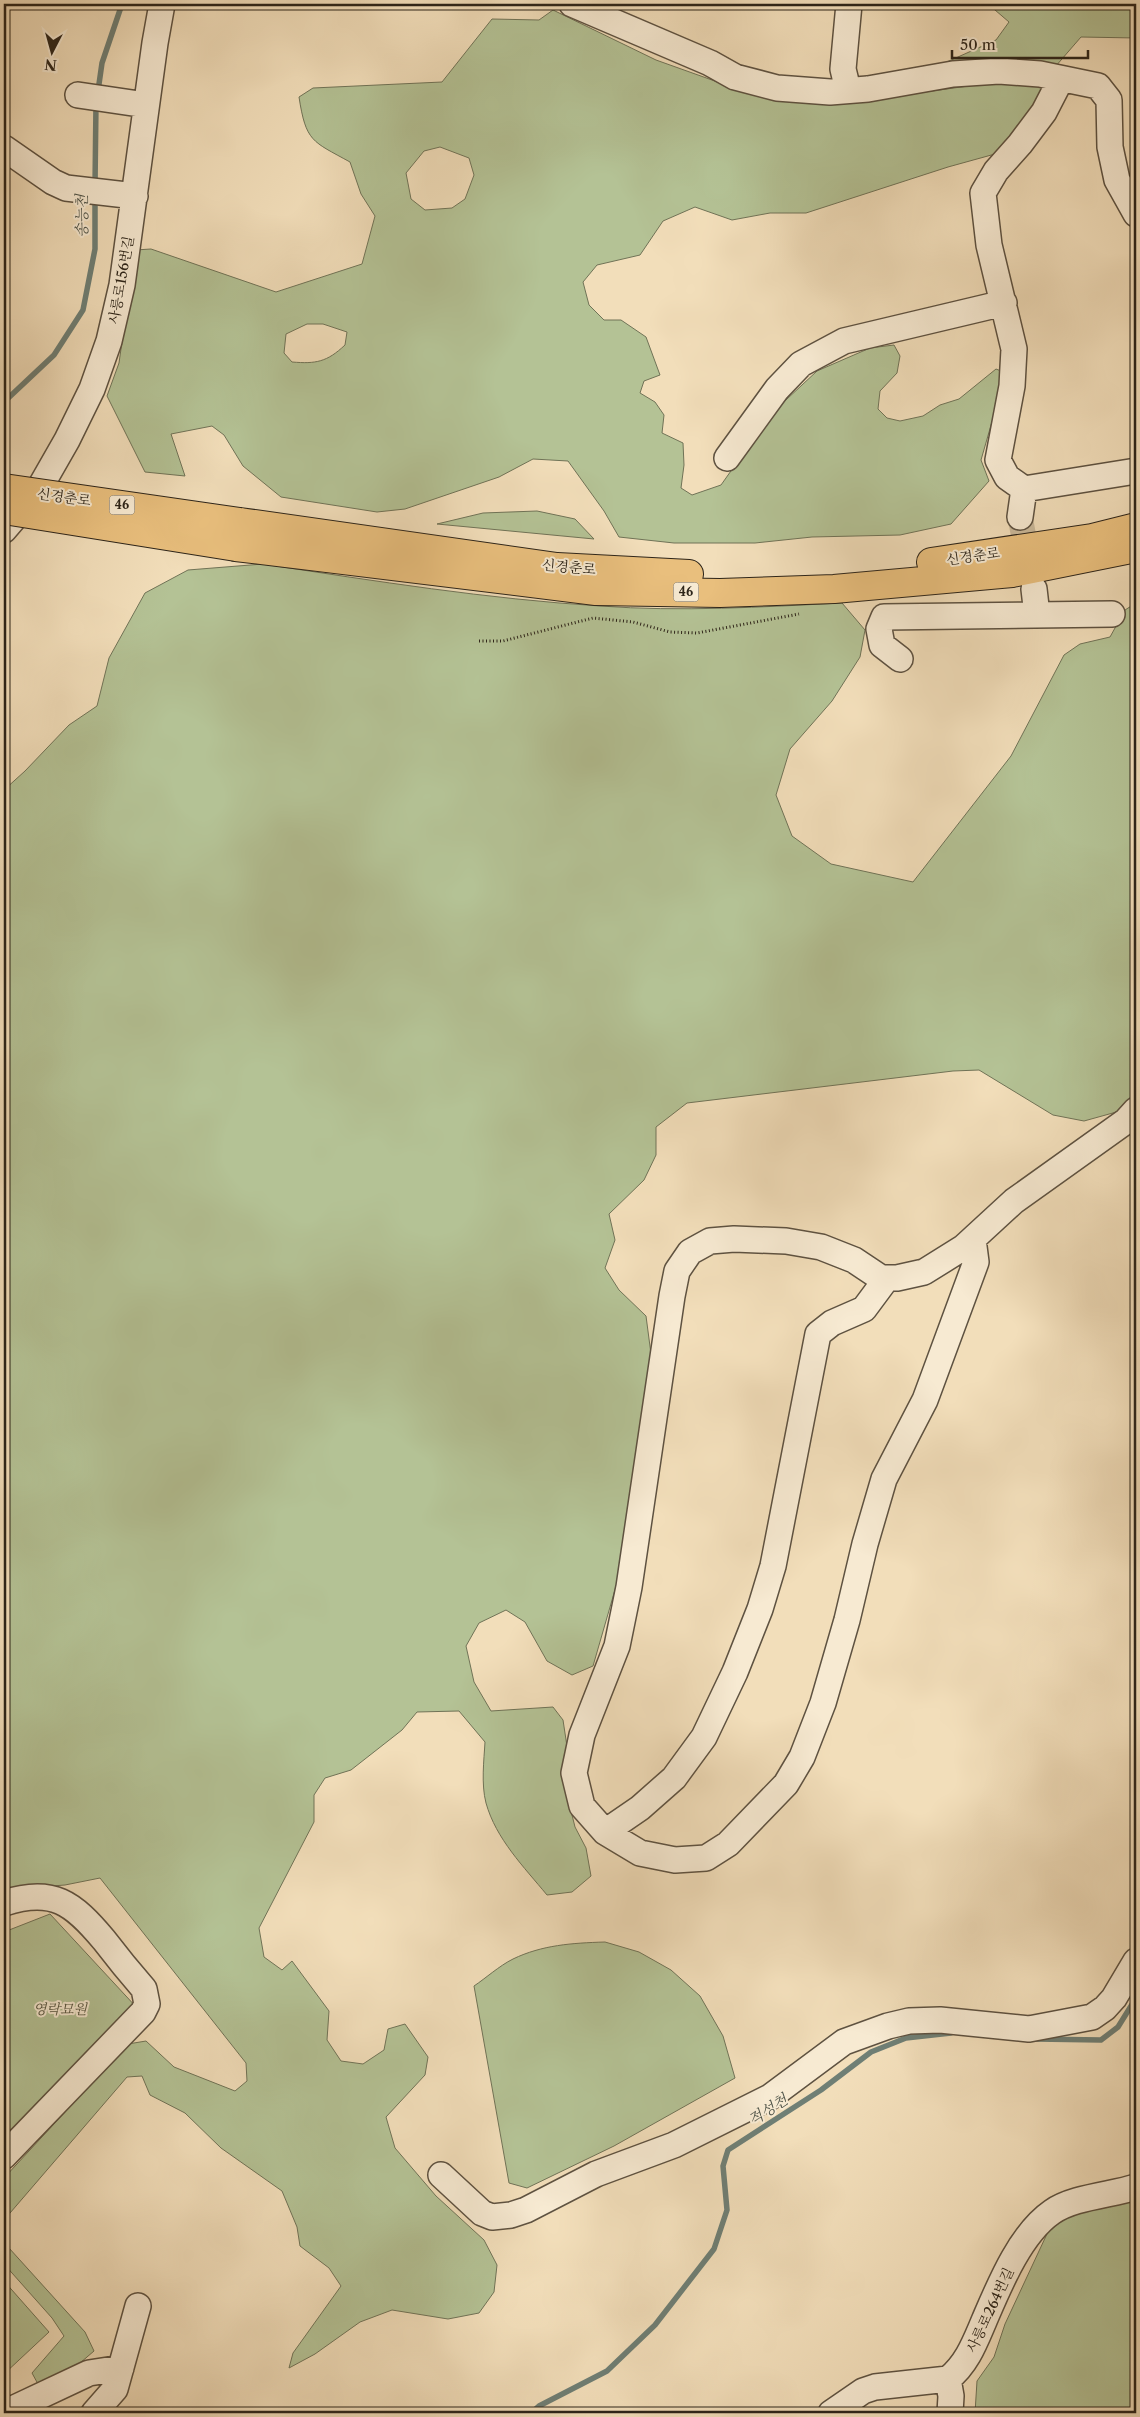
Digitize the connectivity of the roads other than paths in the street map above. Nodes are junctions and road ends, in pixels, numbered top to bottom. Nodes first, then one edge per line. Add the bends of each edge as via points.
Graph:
1 (162, 4) edge
2 (572, 4) edge
3 (848, 4) edge
4 (1061, 79) junction
5 (848, 90) junction
6 (81, 96) dead end
7 (146, 105) junction
8 (4, 148) edge
9 (135, 196) junction
10 (1136, 214) edge
11 (1004, 303) junction
12 (727, 458) dead end
13 (1136, 471) edge
14 (4, 488) edge
15 (1024, 489) junction
16 (4, 510) edge
17 (1020, 517) tunnel mouth
18 (1136, 526) edge
19 (4, 530) edge
20 (238, 534) junction
21 (1136, 548) edge
22 (1034, 589) tunnel mouth
23 (1112, 614) dead end
24 (1036, 615) junction
25 (900, 659) dead end
26 (1136, 1110) edge
27 (973, 1239) junction
28 (887, 1278) junction
29 (605, 1832) junction
30 (4, 1903) edge
31 (1136, 1961) edge
32 (4, 2156) edge
33 (441, 2175) dead end
34 (1136, 2187) edge
35 (138, 2306) dead end
36 (121, 2368) junction
37 (948, 2379) junction
38 (4, 2413) edge
39 (94, 2413) edge
40 (831, 2413) edge
41 (950, 2413) edge

1 - 7 street, 사릉로156번길
2 - 5 street via 710,63 735,77 777,88 830,92
3 - 5 street via 844,69
4 - 5 street via 999,71 953,74
4 - 10 street via 1098,86 1109,100 1110,147 1117,180
4 - 11 street via 1044,112 996,170 983,193 986,230
6 - 7 street
7 - 9 street, 사릉로156번길
8 - 9 street via 53,182 82,190
9 - 19 street, 사릉로156번길 via 117,313 97,375 80,415 39,489
11 - 12 street via 844,341 801,364 777,389
11 - 15 street via 1014,349 1012,386 998,460 1007,477
13 - 15 street
14 - 20 highway, 신경춘로 / 46, bridge
15 - 17 street
16 - 20 highway, 신경춘로 / 46, bridge
18 - 20 highway, 신경춘로 / 46 via 1092,538 955,560 838,572 696,575 557,567
20 - 21 highway, 신경춘로 / 46 via 596,591 834,589 1012,573
22 - 24 street
23 - 24 street
24 - 25 street via 884,617 879,629 882,645
26 - 27 street via 1126,1121 1014,1201
27 - 28 street via 924,1272
27 - 29 street via 976,1262 925,1400 884,1479 823,1703 802,1757 786,1784 728,1844 706,1858 675,1860 640,1853
28 - 29 street via 864,1309 832,1323 818,1334 773,1566 735,1672 704,1737 674,1778 640,1808
28 - 29 street via 881,1278 854,1260 821,1247 786,1241 734,1239 710,1242 690,1252 677,1271 630,1587 617,1646 582,1735 574,1773 582,1806
30 - 32 street via 36,1896 54,1899 82,1914 144,1989 147,2004 143,2012
31 - 33 street via 1105,2008 1092,2017 1029,2029 940,2020 909,2021 844,2042 770,2097 674,2145 596,2174 511,2215 492,2217 482,2213
34 - 37 street, 사릉로264번길 via 1063,2206 1041,2221 1020,2248 968,2357
35 - 36 street
36 - 38 street via 89,2374
36 - 39 street via 116,2389
37 - 40 street via 875,2387 863,2391
37 - 41 street

